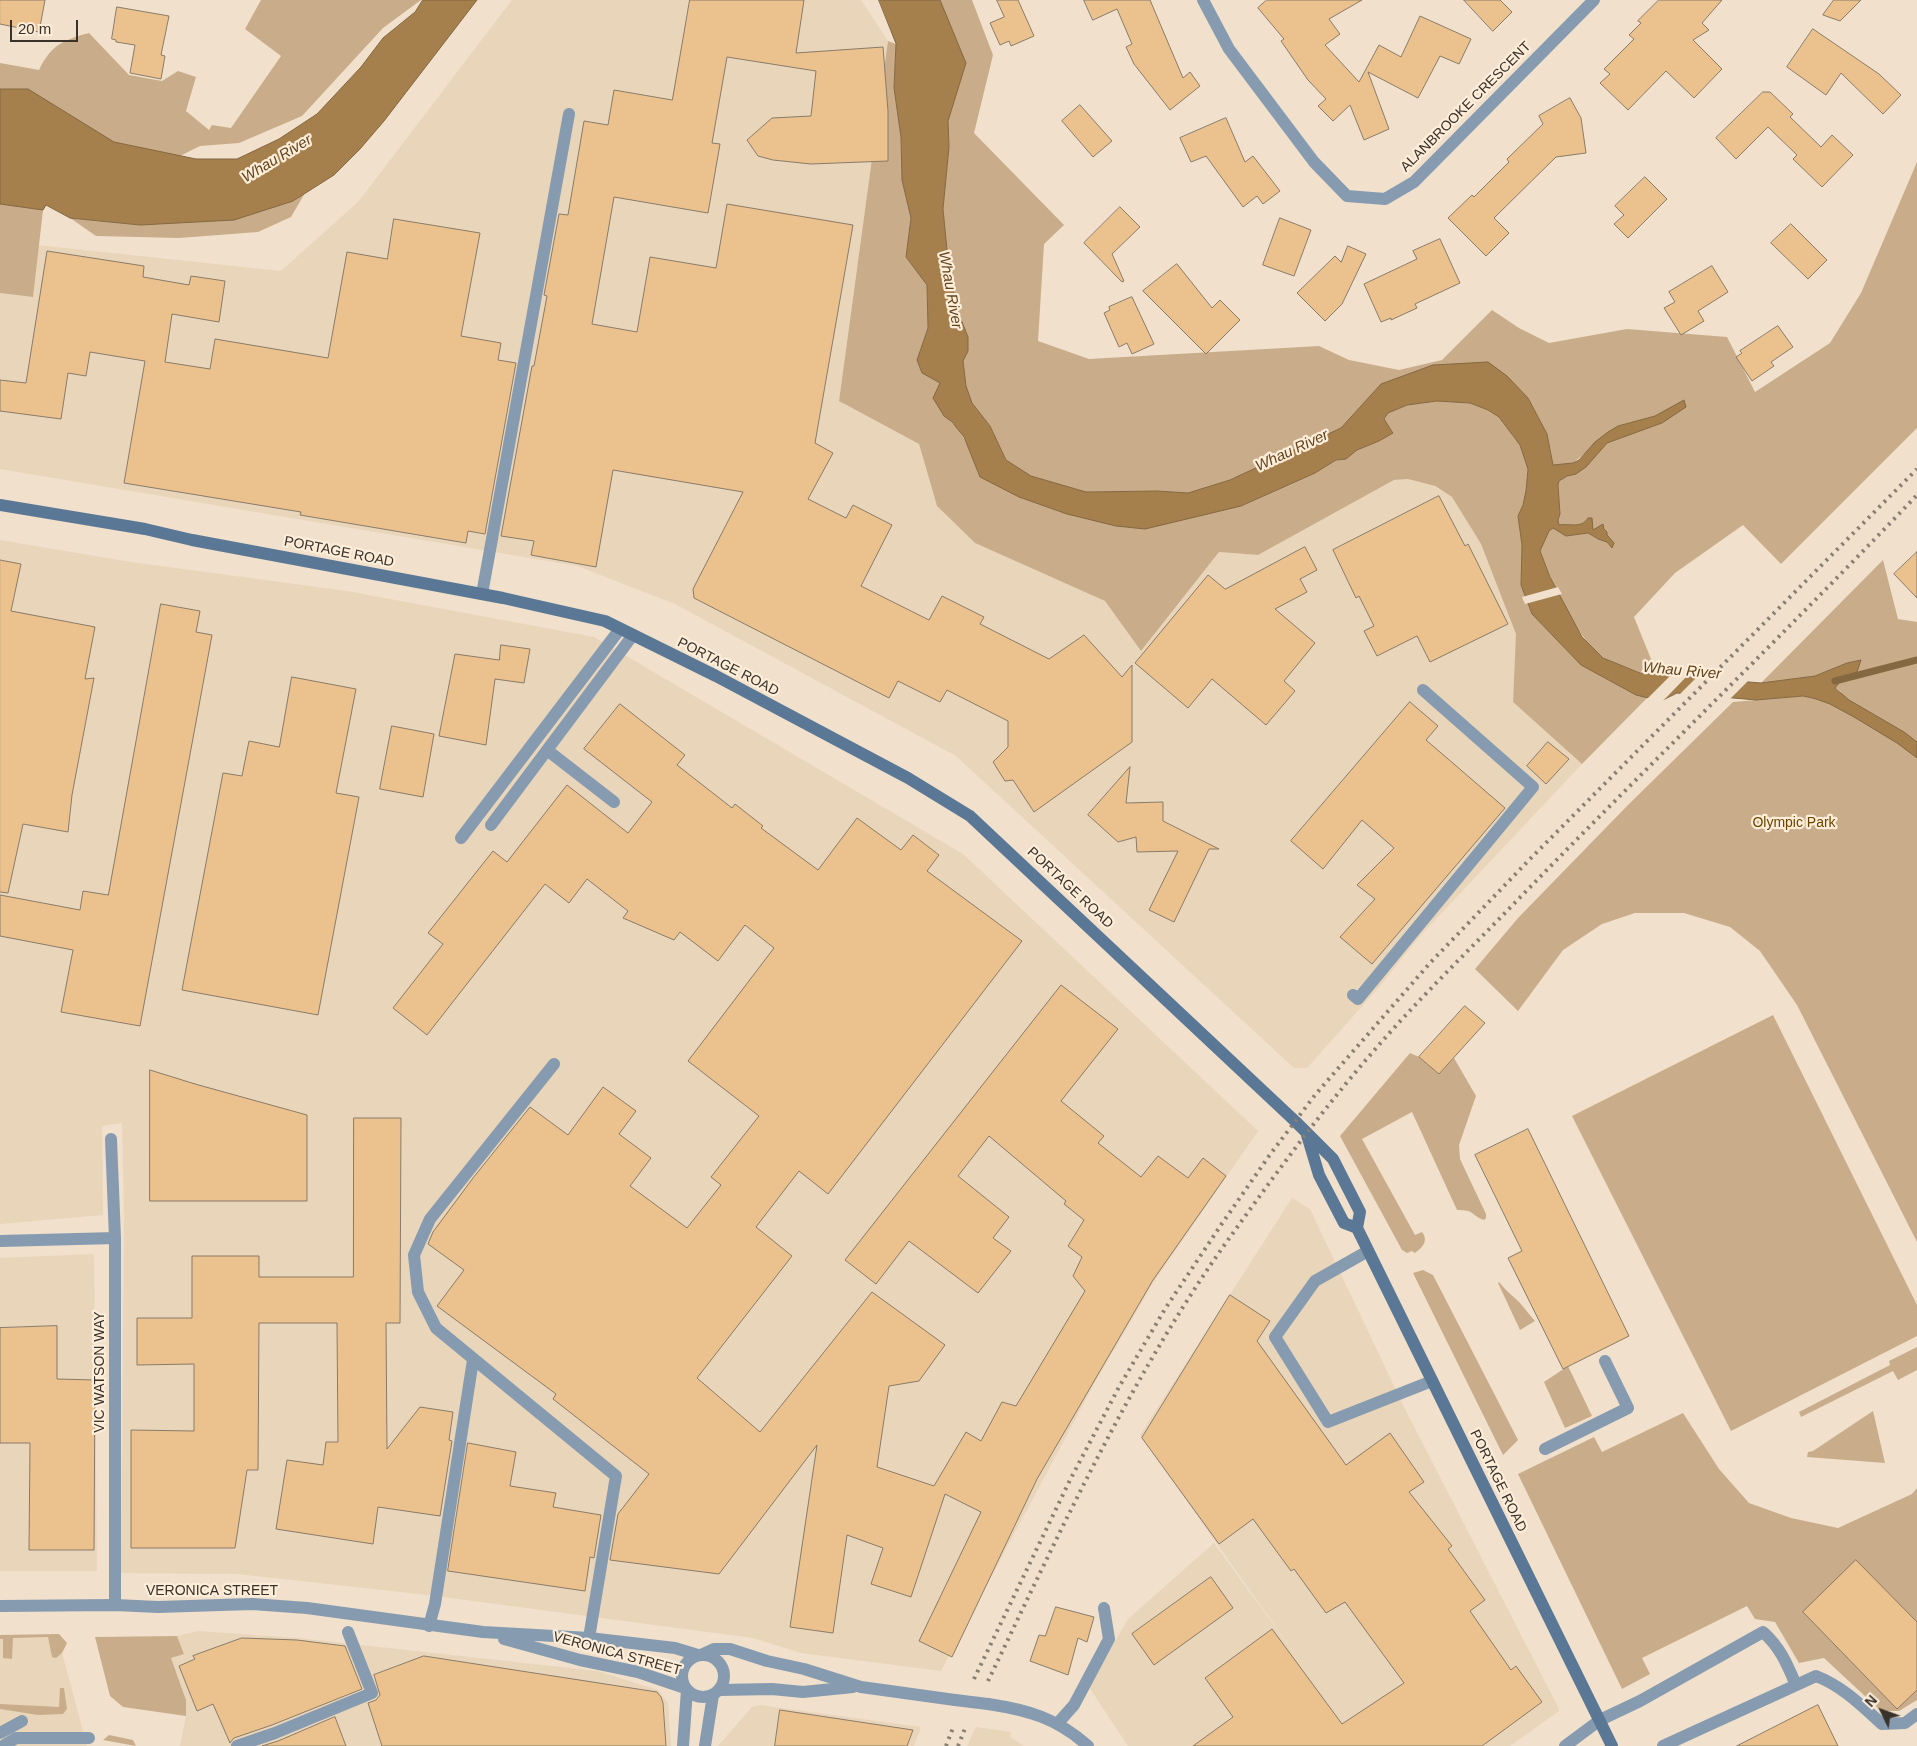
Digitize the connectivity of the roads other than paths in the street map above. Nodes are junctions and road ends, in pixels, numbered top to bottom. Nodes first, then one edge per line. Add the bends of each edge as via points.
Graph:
1 (1203, 0) edge
2 (1594, 0) edge
3 (569, 114) dead end
4 (0, 505) edge
5 (482, 594) junction
6 (620, 629) junction
7 (633, 635) junction
8 (1423, 690) dead end
9 (547, 750) junction
10 (614, 802) dead end
11 (490, 825) dead end
12 (461, 838) dead end
13 (1353, 995) dead end
14 (554, 1064) dead end
15 (1307, 1134) junction
16 (111, 1139) dead end
17 (1357, 1228) junction
18 (115, 1238) junction
19 (0, 1241) edge
20 (1368, 1251) junction
21 (473, 1360) junction
22 (1605, 1361) dead end
23 (1432, 1381) junction
24 (1545, 1449) dead end
25 (115, 1605) junction
26 (0, 1606) edge
27 (1104, 1608) dead end
28 (429, 1626) junction
29 (348, 1632) dead end
30 (482, 1632) junction
31 (589, 1638) junction
32 (700, 1655) junction
33 (1796, 1685) junction
34 (861, 1687) junction
35 (686, 1689) junction
36 (717, 1692) junction
37 (1917, 1714) edge
38 (1600, 1720) junction
39 (22, 1721) dead end
40 (1058, 1723) junction
41 (0, 1733) edge
42 (89, 1738) dead end
43 (3, 1746) edge
44 (237, 1746) edge
45 (683, 1746) edge
46 (705, 1746) edge
47 (1088, 1746) edge
48 (1565, 1746) edge
49 (1612, 1746) edge
50 (1663, 1746) edge

1 - 2 street, ALANBROOKE CRESCENT via 1229,49 1314,162 1347,196 1385,199 1414,182
3 - 5 street
4 - 5 main road, PORTAGE ROAD via 145,529
5 - 6 main road, PORTAGE ROAD via 588,617
6 - 7 main road, PORTAGE ROAD
6 - 12 street
7 - 9 street
7 - 15 main road, PORTAGE ROAD via 908,778 970,816
8 - 13 street via 1533,787 1358,999
9 - 10 street
9 - 11 street
14 - 21 street via 430,1218 414,1255 418,1292 436,1328
15 - 17 main road, PORTAGE ROAD via 1319,1175 1344,1222
15 - 17 main road, PORTAGE ROAD via 1333,1159 1360,1212
16 - 18 street, VIC WATSON WAY
17 - 20 main road, PORTAGE ROAD
18 - 19 street
18 - 25 street, VIC WATSON WAY
20 - 23 main road, PORTAGE ROAD
20 - 23 street via 1315,1281 1275,1337 1328,1422
21 - 28 street
21 - 31 street via 616,1476
22 - 24 street via 1628,1408
23 - 38 main road, PORTAGE ROAD
25 - 26 street, VERONICA STREET
25 - 28 street, VERONICA STREET via 252,1604 307,1608
27 - 40 street via 1109,1639 1074,1705
28 - 30 street, VERONICA STREET
29 - 44 street via 372,1693
30 - 31 street, VERONICA STREET
30 - 35 street, VERONICA STREET via 580,1660 638,1672
31 - 32 street, VERONICA STREET via 676,1648
32 - 34 street, VERONICA STREET via 714,1649 730,1649
32 - 35 street via 689,1660 683,1668
32 - 36 street via 711,1656 722,1666 725,1676
33 - 37 street via 1816,1676 1831,1682 1882,1724 1905,1722
33 - 38 street via 1786,1660 1763,1632
33 - 50 street
34 - 36 street, VERONICA STREET via 803,1692 772,1689
34 - 40 street, VERONICA STREET, bridge via 1026,1710
35 - 36 street via 702,1698
35 - 45 street
36 - 46 street
38 - 48 street
38 - 49 main road, PORTAGE ROAD
39 - 41 street
40 - 47 street, VERONICA STREET
42 - 43 street via 16,1738

